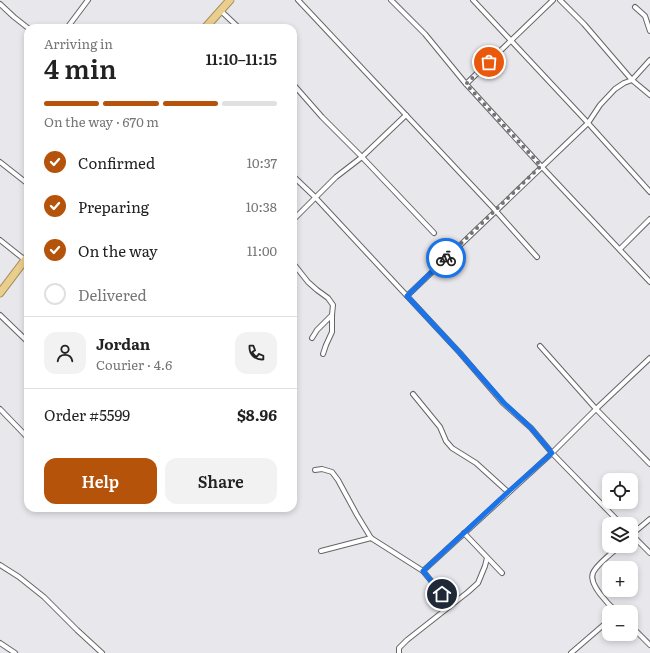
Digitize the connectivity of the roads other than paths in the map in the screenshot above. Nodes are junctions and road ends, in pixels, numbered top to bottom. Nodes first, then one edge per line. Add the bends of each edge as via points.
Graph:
1 (88, 0) edge
2 (230, 0) edge
3 (298, 0) edge
4 (391, 0) edge
5 (473, 0) edge
6 (553, 0) edge
7 (560, 0) edge
8 (0, 4) edge
9 (635, 7) dead end
10 (221, 11) junction
11 (70, 24) edge
12 (209, 24) edge
13 (235, 24) edge
14 (24, 25) edge
15 (650, 31) edge
16 (512, 41) junction
17 (650, 60) edge
18 (632, 80) junction
19 (466, 84) junction
20 (297, 89) edge
21 (650, 96) edge
22 (406, 115) junction
23 (588, 123) junction
24 (362, 156) junction
25 (0, 162) edge
26 (541, 166) junction
27 (297, 180) edge
28 (24, 181) edge
29 (650, 192) edge
30 (315, 197) junction
31 (496, 211) junction
32 (297, 216) edge
33 (650, 219) edge
34 (434, 233) dead end
35 (0, 240) edge
36 (620, 249) junction
37 (24, 257) edge
38 (537, 257) dead end
39 (24, 261) edge
40 (297, 268) edge
41 (650, 282) edge
42 (0, 293) edge
43 (407, 296) junction
44 (0, 315) edge
45 (332, 315) junction
46 (24, 338) edge
47 (312, 338) dead end
48 (540, 346) dead end
49 (323, 354) dead end
50 (650, 358) edge
51 (413, 394) dead end
52 (596, 408) junction
53 (0, 409) edge
54 (24, 434) edge
55 (552, 453) junction
56 (650, 464) edge
57 (315, 470) dead end
58 (508, 492) junction
59 (615, 517) edge
60 (650, 519) edge
61 (638, 529) edge
62 (464, 533) junction
63 (371, 538) junction
64 (638, 542) edge
65 (321, 551) dead end
66 (612, 553) edge
67 (650, 553) edge
68 (487, 558) junction
69 (0, 565) edge
70 (423, 571) junction
71 (502, 573) dead end
72 (451, 605) junction
73 (610, 605) edge
74 (602, 626) edge
75 (638, 633) edge
76 (0, 643) edge
77 (650, 645) edge
78 (15, 653) edge
79 (102, 653) edge
80 (399, 653) edge
81 (571, 653) edge

1 - 11 street
2 - 10 highway
3 - 22 street
4 - 19 street via 425,34
5 - 16 street
6 - 16 street
7 - 18 street
8 - 14 street
9 - 15 street via 644,16
10 - 12 highway
10 - 13 street
16 - 19 street
16 - 23 street
17 - 18 street
18 - 21 street
18 - 23 street via 615,89
19 - 26 street
20 - 24 street
22 - 24 street
22 - 31 street
23 - 26 street
23 - 29 street
24 - 30 street
24 - 34 street
25 - 28 street
26 - 31 street
26 - 36 street
27 - 30 street
30 - 32 street
30 - 43 street
31 - 38 street
31 - 43 street
33 - 36 street
35 - 37 street
36 - 41 street
39 - 42 highway
40 - 45 street via 316,290 328,298 333,305
43 - 55 street
44 - 46 street
45 - 47 street
45 - 49 street via 332,332
48 - 52 street
50 - 52 street
51 - 58 street via 440,427 452,448 476,463
52 - 55 street
52 - 56 street
53 - 54 street
55 - 58 street
55 - 59 street
57 - 63 street via 332,472
58 - 62 street
60 - 61 street
62 - 68 street
62 - 70 street
63 - 65 street
63 - 70 street
64 - 67 street
66 - 73 street via 593,572 592,577 599,593
68 - 71 street
68 - 72 street via 478,583
69 - 79 street via 44,597
70 - 72 street
72 - 80 street via 407,640 399,648
74 - 81 street
75 - 77 street
76 - 78 street

